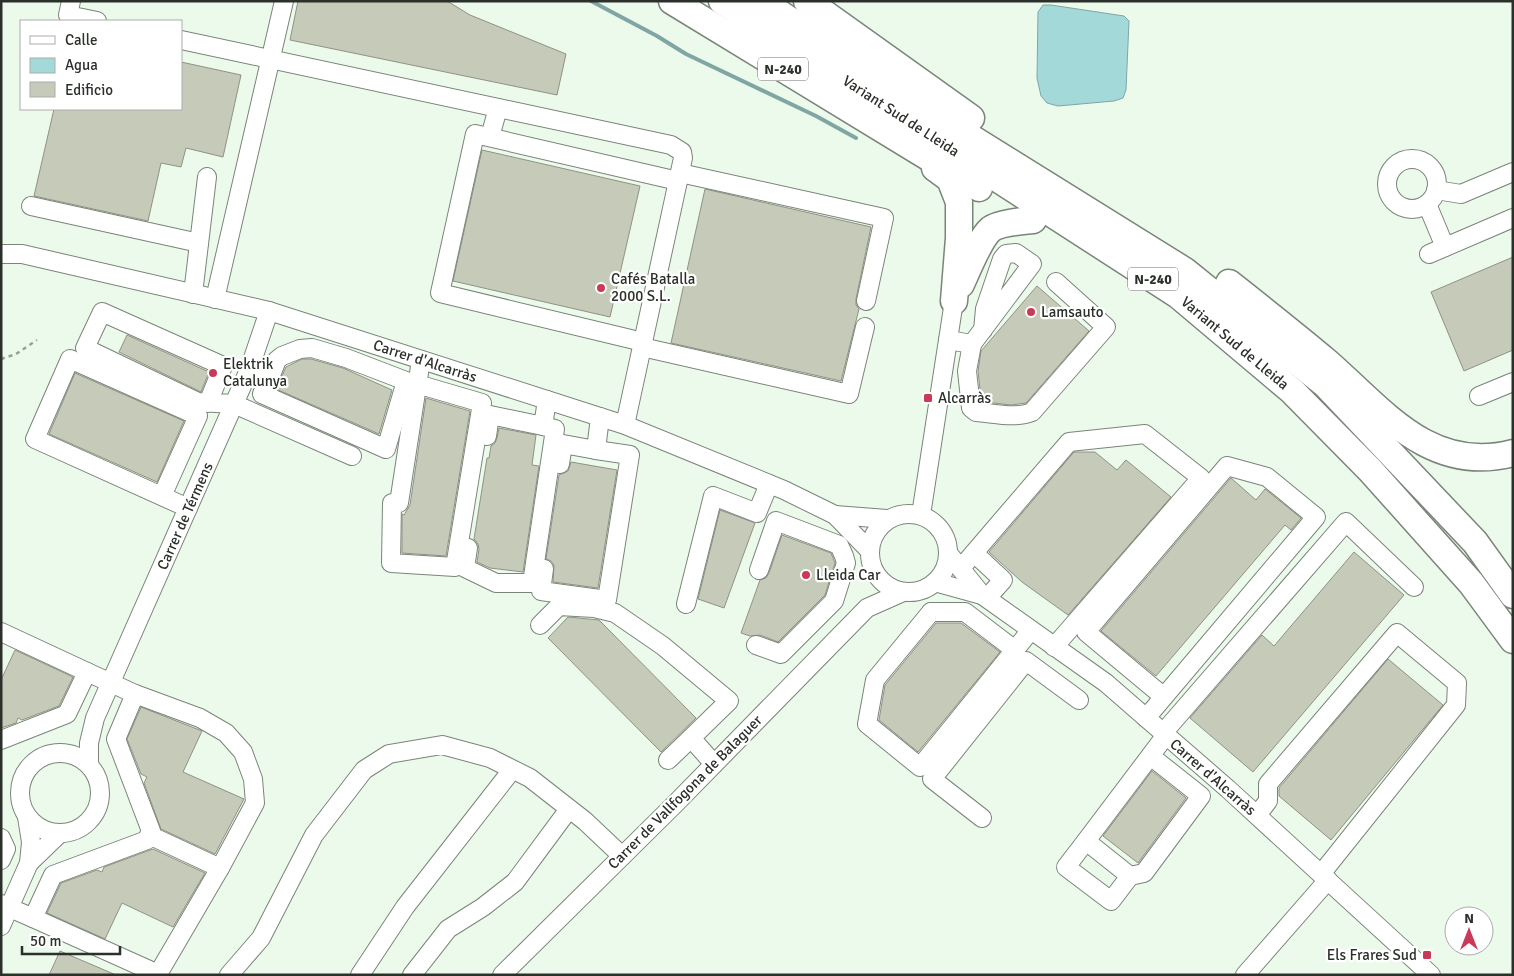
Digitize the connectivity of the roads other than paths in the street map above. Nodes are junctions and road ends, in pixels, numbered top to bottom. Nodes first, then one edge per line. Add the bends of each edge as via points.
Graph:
1 (284, 1) edge
2 (672, 1) edge
3 (722, 1) edge
4 (761, 1) edge
5 (807, 1) edge
6 (69, 8) edge
7 (95, 20) edge
8 (182, 40) edge
9 (270, 59) junction
10 (498, 108) junction
11 (490, 137) junction
12 (895, 137) junction
13 (1513, 172) edge
14 (207, 177) dead end
15 (679, 177) junction
16 (1060, 181) junction
17 (30, 206) dead end
18 (1513, 218) edge
19 (1032, 220) junction
20 (198, 243) junction
21 (1445, 247) junction
22 (1, 254) edge
23 (1429, 254) dead end
24 (1185, 271) junction
25 (1056, 282) dead end
26 (193, 294) junction
27 (215, 299) junction
28 (866, 301) dead end
29 (954, 301) junction
30 (268, 311) junction
31 (864, 327) dead end
32 (948, 340) junction
33 (642, 344) junction
34 (421, 360) junction
35 (223, 366) junction
36 (248, 374) junction
37 (268, 380) junction
38 (1513, 382) edge
39 (417, 384) junction
40 (1292, 390) junction
41 (1479, 396) dead end
42 (547, 400) junction
43 (208, 403) junction
44 (234, 404) junction
45 (600, 416) junction
46 (625, 424) junction
47 (543, 426) junction
48 (596, 450) junction
49 (1513, 453) edge
50 (352, 456) dead end
51 (768, 484) junction
52 (162, 496) junction
53 (811, 503) junction
54 (188, 508) junction
55 (835, 515) junction
56 (921, 515) junction
57 (887, 519) junction
58 (802, 530) junction
59 (869, 550) junction
60 (948, 553) junction
61 (974, 553) junction
62 (960, 568) junction
63 (760, 570) dead end
64 (877, 577) junction
65 (930, 585) junction
66 (1414, 587) dead end
67 (903, 592) junction
68 (1513, 596) edge
69 (984, 597) junction
70 (686, 604) dead end
71 (867, 608) junction
72 (931, 612) junction
73 (816, 619) junction
74 (540, 625) dead end
75 (1031, 630) junction
76 (1, 632) edge
77 (836, 640) junction
78 (1513, 640) edge
79 (794, 641) junction
80 (756, 645) dead end
81 (1054, 647) junction
82 (1015, 650) junction
83 (1074, 660) junction
84 (814, 662) junction
85 (87, 672) junction
86 (111, 683) junction
87 (1057, 684) junction
88 (135, 694) junction
89 (1164, 697) junction
90 (1079, 700) dead end
91 (95, 718) junction
92 (1146, 718) junction
93 (1165, 734) junction
94 (691, 738) junction
95 (1, 740) edge
96 (61, 753) junction
97 (668, 760) dead end
98 (1158, 762) dead end
99 (88, 764) junction
100 (714, 764) junction
101 (512, 770) junction
102 (1216, 778) junction
103 (1202, 796) junction
104 (569, 809) junction
105 (1257, 815) junction
106 (27, 817) junction
107 (982, 818) dead end
108 (59, 834) junction
109 (149, 835) junction
110 (1, 838) edge
111 (1086, 841) junction
112 (622, 856) junction
113 (1, 860) edge
114 (29, 863) junction
115 (220, 868) junction
116 (1130, 876) junction
117 (1324, 877) junction
118 (6, 905) edge
119 (33, 918) junction
120 (1, 926) edge
121 (229, 975) edge
122 (360, 975) edge
123 (412, 975) edge
124 (502, 975) edge
125 (1245, 975) edge
126 (1431, 975) edge

1 - 9 street
2 - 12 highway, N-240
3 - 40 highway, Variant Sud de Lleida / N-240 via 1178,296
4 - 24 highway, Variant Sud de Lleida / N-240 via 900,93
5 - 16 highway, N-240
6 - 7 street
8 - 9 street
9 - 10 street
9 - 27 street
10 - 11 street
10 - 15 street via 671,145 683,155
11 - 15 street
11 - 33 street via 475,134 440,293
12 - 19 highway, N-240
12 - 29 highway via 950,179 959,202
13 - 21 street via 1461,194 1432,197
14 - 20 street
15 - 28 street via 884,218
15 - 33 street
16 - 24 highway, N-240
16 - 49 highway via 1206,265 1296,335 1400,428 1422,442 1436,449 1467,456
17 - 20 street
18 - 21 street
19 - 29 highway via 991,229 977,249
19 - 40 highway, N-240 via 1177,308
20 - 26 street
21 - 23 street
22 - 26 street, Carrer d'Alcarràs via 22,254
24 - 68 highway, Variant Sud de Lleida / N-240 via 1326,385 1475,542
25 - 32 street via 1106,327 1032,412 1013,415 976,412 971,408 967,371 977,337
26 - 27 street, Carrer d'Alcarràs
27 - 30 street, Carrer d'Alcarràs
29 - 32 street
30 - 34 street, Carrer d'Alcarràs
30 - 36 street, Carrer de Térmens
31 - 33 street via 849,394
32 - 56 street
33 - 46 street
34 - 39 street
34 - 42 street, Carrer d'Alcarràs
35 - 36 street
35 - 43 street
35 - 43 street via 102,312 85,348 198,402
36 - 37 street
36 - 44 street, Carrer de Térmens
37 - 37 street via 262,394 386,449 406,381 312,348 282,356
38 - 41 street
39 - 39 street via 398,503 392,503 391,563 455,567 482,403
40 - 78 highway, Variant Sud de Lleida / N-240 via 1370,470 1471,583
42 - 45 street, Carrer d'Alcarràs
42 - 47 street
43 - 44 street
44 - 50 street
44 - 54 street, Carrer de Térmens
45 - 46 street, Carrer d'Alcarràs
45 - 48 street
46 - 51 street, Carrer d'Alcarràs
47 - 47 street via 490,415 465,568 496,583 532,583 555,429
48 - 48 street via 563,444 541,591 607,600 630,456
51 - 53 street, Carrer d'Alcarràs
51 - 70 street via 757,513 714,496
52 - 52 street via 35,439 70,359 198,416
52 - 54 street
53 - 55 street, Carrer d'Alcarràs
53 - 58 street
54 - 86 street, Carrer de Térmens
55 - 57 street, Carrer d'Alcarràs
55 - 59 street, Carrer d'Alcarràs
56 - 57 street via 904,514
56 - 60 street via 935,523 945,537
57 - 59 street via 875,532
58 - 63 street via 776,521
58 - 73 street via 839,545 846,563 834,601
59 - 64 street
60 - 62 street, Carrer d'Alcarràs
60 - 65 street via 944,569
61 - 62 street
61 - 69 street via 1003,580
61 - 81 street via 1069,442 1145,434 1202,478
62 - 69 street, Carrer d'Alcarràs
64 - 67 street via 884,584
64 - 71 street
65 - 67 street
65 - 69 street, Carrer d'Alcarràs
65 - 72 street
66 - 93 street via 1346,522
67 - 71 street
69 - 75 street, Carrer d'Alcarràs
71 - 77 street, Carrer de Vallfogona de Balaguer
72 - 82 street via 965,612
72 - 82 street via 875,680 867,724 920,767
73 - 77 street
73 - 79 street
74 - 94 street via 559,606 594,608 614,614 663,646 729,701
75 - 81 street, Carrer d'Alcarràs
75 - 82 street
76 - 85 street
77 - 84 street, Carrer de Vallfogona de Balaguer
79 - 80 street via 781,654
79 - 84 street
81 - 83 street, Carrer d'Alcarràs
83 - 87 street
83 - 92 street, Carrer d'Alcarràs
84 - 100 street, Carrer de Vallfogona de Balaguer
85 - 86 street
85 - 95 street via 67,714
86 - 88 street
86 - 91 street, Carrer de Térmens
87 - 90 street
87 - 107 street via 1026,661 932,779
88 - 109 street via 116,740 151,831
88 - 115 street via 200,718 226,732 242,752 253,779 255,803
89 - 89 street via 1316,516 1267,477 1227,466 1086,632
89 - 92 street
91 - 96 street, Carrer de Térmens via 78,740
91 - 99 street, Carrer de Térmens
92 - 93 street, Carrer d'Alcarràs
93 - 102 street, Carrer d'Alcarràs
93 - 111 street
94 - 97 street
94 - 100 street
96 - 99 street via 71,754
96 - 106 street via 48,755 28,769 20,793
98 - 103 street
99 - 108 street via 101,786 97,811 80,829
100 - 112 street, Carrer de Vallfogona de Balaguer
101 - 104 street via 530,778
101 - 121 street via 490,758 442,745 389,754 364,770 314,835 261,938
101 - 122 street via 405,908
102 - 103 street
102 - 105 street, Carrer d'Alcarràs
103 - 116 street via 1144,873
104 - 112 street
104 - 123 street via 515,882 484,908 448,929
105 - 117 street, Carrer d'Alcarràs
105 - 117 street via 1268,801 1268,784 1397,633 1457,682 1456,706
106 - 108 street via 44,831
106 - 114 street
108 - 114 street
109 - 115 street
109 - 119 street via 147,840 53,875
110 - 113 street via 6,849
111 - 116 street
111 - 116 street via 1066,867 1111,901
112 - 124 street, Carrer de Vallfogona de Balaguer
114 - 118 street
115 - 119 street via 158,974
117 - 125 street
117 - 126 street, Carrer d'Alcarràs
118 - 119 street
118 - 120 street

